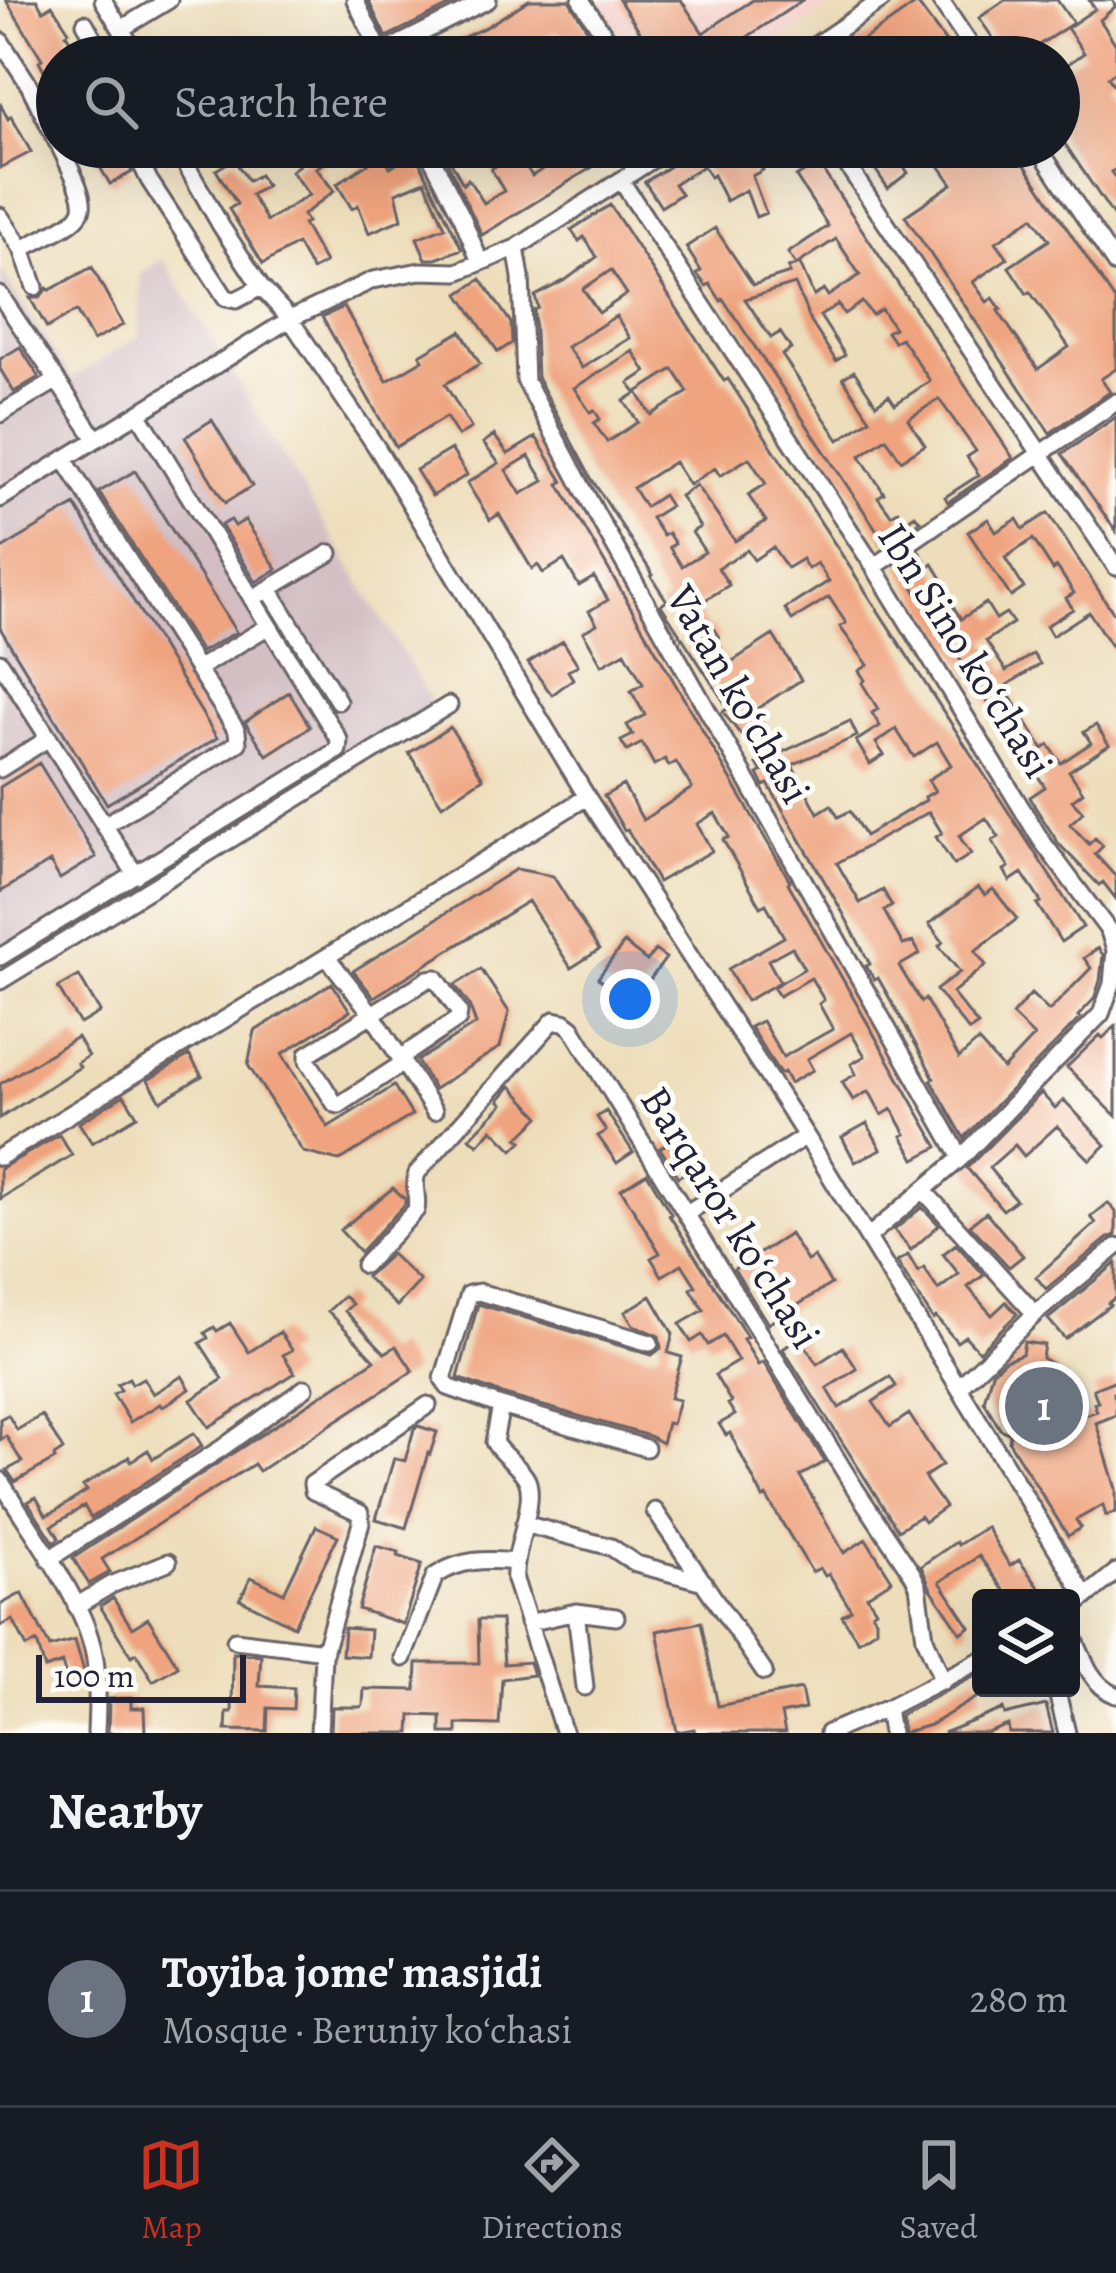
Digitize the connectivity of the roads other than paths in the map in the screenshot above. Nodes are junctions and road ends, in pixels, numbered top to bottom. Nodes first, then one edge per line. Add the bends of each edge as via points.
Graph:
1 (103, 0) edge
2 (169, 0) edge
3 (355, 0) edge
4 (488, 0) edge
5 (581, 0) edge
6 (882, 0) edge
7 (940, 0) edge
8 (85, 23) dead end
9 (121, 29) junction
10 (92, 36) edge
11 (125, 36) edge
12 (370, 36) edge
13 (418, 36) edge
14 (605, 36) edge
15 (829, 36) edge
16 (964, 36) edge
17 (0, 40) edge
18 (36, 99) edge
19 (70, 168) edge
20 (143, 168) edge
21 (188, 168) edge
22 (437, 168) edge
23 (642, 168) edge
24 (849, 168) edge
25 (1052, 168) edge
26 (622, 182) junction
27 (0, 216) edge
28 (516, 248) junction
29 (22, 250) junction
30 (480, 262) junction
31 (1116, 265) edge
32 (35, 287) dead end
33 (261, 287) junction
34 (0, 295) edge
35 (290, 320) junction
36 (56, 381) junction
37 (1116, 402) edge
38 (0, 413) edge
39 (138, 413) junction
40 (96, 439) junction
41 (1040, 454) junction
42 (64, 459) junction
43 (0, 499) edge
44 (330, 553) dead end
45 (874, 567) junction
46 (1116, 567) edge
47 (269, 589) junction
48 (253, 598) junction
49 (269, 626) junction
50 (0, 662) edge
51 (197, 669) junction
52 (338, 701) dead end
53 (449, 705) dead end
54 (49, 738) junction
55 (0, 769) edge
56 (587, 797) junction
57 (105, 826) junction
58 (136, 874) junction
59 (1113, 928) edge
60 (0, 957) edge
61 (327, 957) junction
62 (0, 981) edge
63 (1114, 986) edge
64 (372, 1014) junction
65 (402, 1060) junction
66 (434, 1111) dead end
67 (806, 1136) junction
68 (0, 1157) edge
69 (961, 1158) junction
70 (924, 1191) junction
71 (687, 1213) junction
72 (868, 1237) junction
73 (1116, 1247) edge
74 (364, 1265) dead end
75 (1035, 1314) junction
76 (650, 1343) dead end
77 (959, 1387) junction
78 (305, 1388) dead end
79 (428, 1405) dead end
80 (501, 1406) junction
81 (646, 1448) dead end
82 (0, 1480) edge
83 (655, 1511) dead end
84 (524, 1524) junction
85 (49, 1559) junction
86 (167, 1562) dead end
87 (515, 1562) junction
88 (1116, 1572) edge
89 (704, 1582) junction
90 (1086, 1598) junction
91 (1080, 1602) edge
92 (76, 1606) junction
93 (576, 1612) junction
94 (616, 1617) dead end
95 (529, 1623) junction
96 (235, 1640) dead end
97 (325, 1651) junction
98 (1080, 1651) edge
99 (403, 1658) dead end
100 (972, 1665) edge
101 (764, 1672) dead end
102 (943, 1681) junction
103 (585, 1688) dead end
104 (1116, 1695) edge
105 (1059, 1697) edge
106 (887, 1708) junction
107 (96, 1733) edge
108 (319, 1733) edge
109 (564, 1733) edge
110 (828, 1733) edge
111 (891, 1733) edge
112 (1066, 1733) edge

1 - 9 street
2 - 9 street
3 - 12 street
4 - 13 street
5 - 14 street
6 - 15 street
7 - 16 street
8 - 10 street
9 - 11 street
17 - 18 street
19 - 29 street via 83,195 79,218
20 - 33 street via 226,298
21 - 33 street
22 - 30 street
23 - 26 street
24 - 41 street
25 - 31 street
26 - 28 street
26 - 45 street, Ibn Sino koʻchasi
27 - 29 street
28 - 30 street
28 - 69 street, Vatan koʻchasi via 525,380
29 - 32 street
30 - 35 street via 457,272 373,280
33 - 35 street
34 - 36 street
35 - 39 street
35 - 56 street via 377,448
36 - 38 street
36 - 40 street
37 - 41 street
39 - 40 street
39 - 48 street
40 - 42 street
41 - 45 street
41 - 46 street
42 - 43 street
42 - 51 street
44 - 47 street
45 - 59 street, Ibn Sino koʻchasi via 1041,840
47 - 48 street
47 - 52 street
48 - 49 street
49 - 51 street
49 - 58 street via 340,740 338,750
50 - 54 street
51 - 57 street via 238,743
53 - 62 street
54 - 55 street
54 - 57 street
56 - 61 street
56 - 67 street
57 - 58 street
58 - 60 street
59 - 63 street, Ibn Sino koʻchasi
61 - 64 street
61 - 68 street
63 - 69 street, Ibn Sino koʻchasi via 1101,1014
64 - 65 street
64 - 65 street via 436,978 459,1012
64 - 65 street via 308,1054 334,1104
65 - 66 street
67 - 71 street
67 - 72 street
69 - 70 street, Ibn Sino koʻchasi
70 - 72 street, Ibn Sino koʻchasi
70 - 75 street
71 - 74 street, Barqaror koʻchasi via 572,1028 554,1020 417,1173 416,1210
71 - 102 street, Barqaror koʻchasi via 913,1575
72 - 77 street
73 - 75 street
75 - 77 street
76 - 80 street via 469,1294 443,1379
77 - 90 street
78 - 85 street
79 - 97 street via 312,1484 360,1514 361,1523
80 - 81 street
80 - 84 street via 494,1442 529,1485
82 - 85 street
83 - 89 street
84 - 87 street
84 - 89 street
85 - 92 street
86 - 92 street
87 - 95 street
87 - 99 street via 470,1560 435,1576
88 - 90 street
89 - 101 street
90 - 91 street
92 - 107 street via 97,1675
93 - 94 street
93 - 95 street
93 - 103 street
95 - 109 street
96 - 97 street
97 - 108 street
98 - 104 street via 1103,1689
100 - 102 street
102 - 106 street
105 - 112 street
106 - 110 street
106 - 111 street

